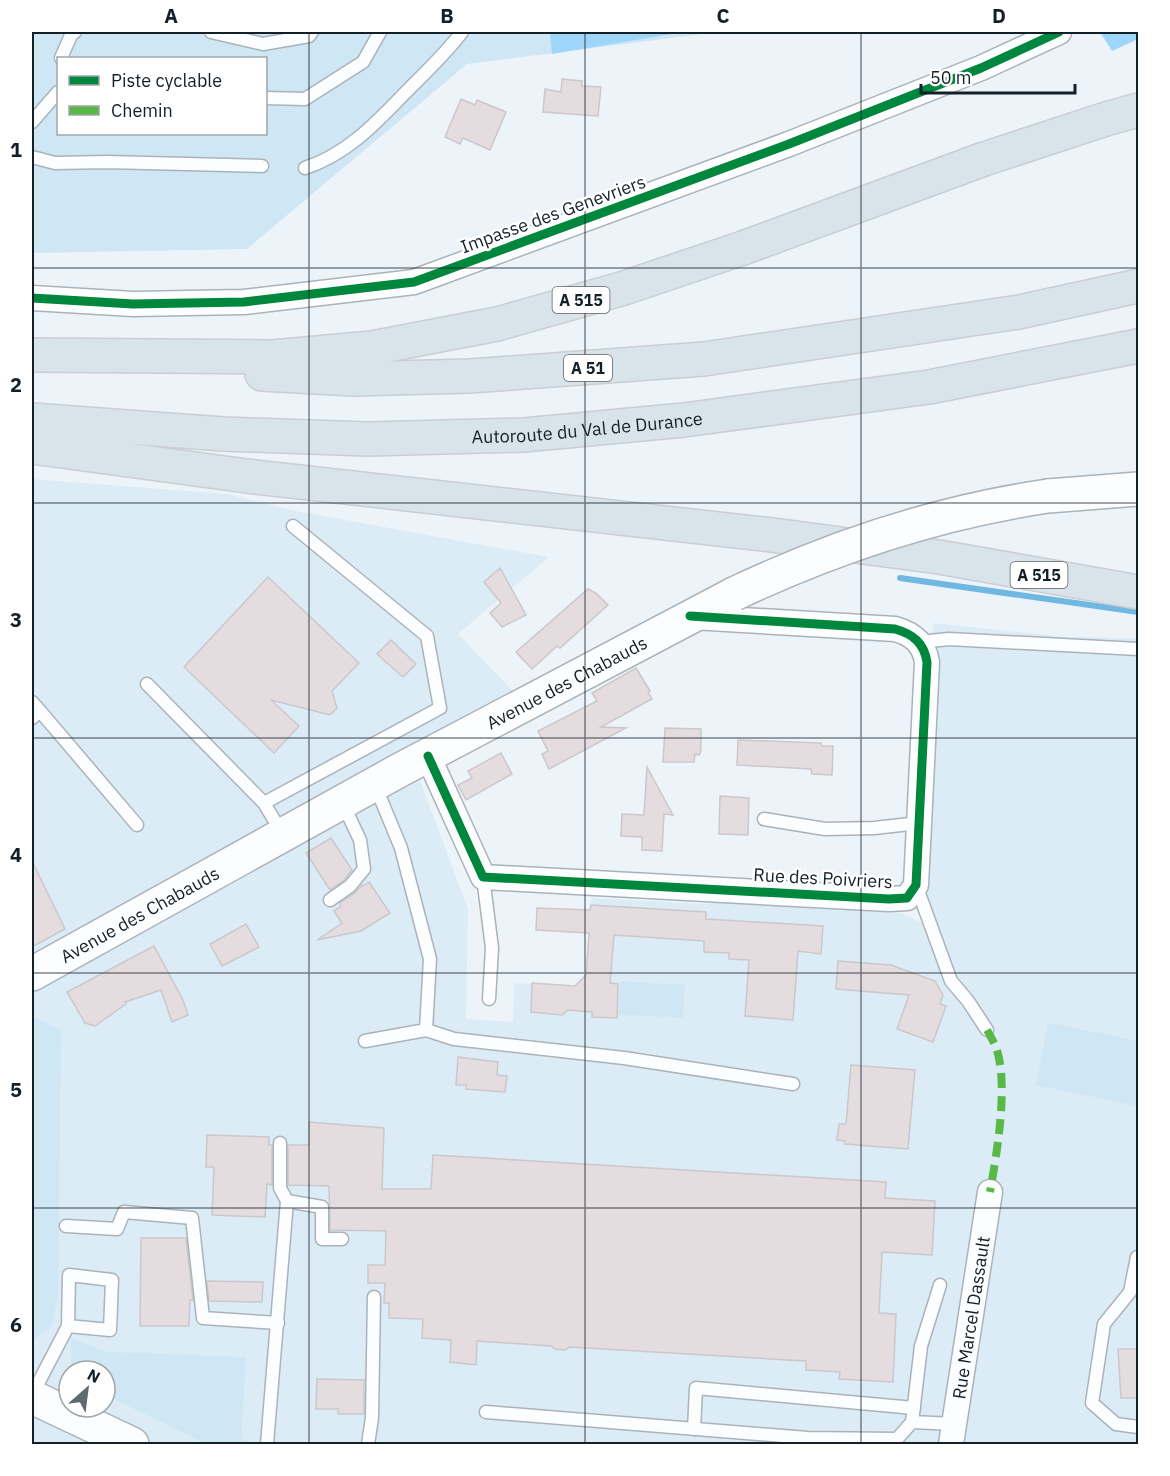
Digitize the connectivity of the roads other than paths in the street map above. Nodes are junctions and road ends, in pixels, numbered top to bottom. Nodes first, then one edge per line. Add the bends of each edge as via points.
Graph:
1 (75, 32) edge
2 (211, 32) edge
3 (312, 32) edge
4 (380, 32) edge
5 (462, 32) edge
6 (1059, 32) edge
7 (61, 57) edge
8 (57, 93) edge
9 (267, 98) edge
10 (1138, 110) edge
11 (32, 122) edge
12 (32, 157) edge
13 (262, 166) dead end
14 (305, 168) dead end
15 (1138, 286) edge
16 (32, 297) edge
17 (1138, 346) edge
18 (32, 355) edge
19 (32, 362) edge
20 (32, 420) edge
21 (32, 447) edge
22 (1138, 489) edge
23 (293, 526) dead end
24 (939, 557) junction
25 (1138, 572) edge
26 (1138, 592) edge
27 (690, 616) junction
28 (920, 642) junction
29 (1138, 649) edge
30 (147, 684) dead end
31 (34, 710) edge
32 (428, 756) junction
33 (375, 784) junction
34 (343, 802) junction
35 (264, 803) junction
36 (764, 819) dead end
37 (919, 824) junction
38 (137, 825) dead end
39 (283, 834) junction
40 (483, 877) junction
41 (916, 885) junction
42 (330, 900) dead end
43 (32, 974) edge
44 (489, 999) dead end
45 (426, 1030) junction
46 (987, 1030) dead end
47 (365, 1041) dead end
48 (793, 1084) dead end
49 (280, 1143) dead end
50 (990, 1191) dead end
51 (287, 1201) junction
52 (66, 1226) dead end
53 (342, 1239) dead end
54 (1137, 1257) edge
55 (940, 1285) dead end
56 (374, 1298) dead end
57 (278, 1323) junction
58 (68, 1326) junction
59 (32, 1396) edge
60 (914, 1408) junction
61 (486, 1412) dead end
62 (912, 1422) junction
63 (1138, 1427) edge
64 (694, 1429) junction
65 (953, 1434) edge
66 (132, 1444) edge
67 (267, 1444) edge
68 (368, 1444) edge

1 - 7 lane
2 - 3 lane via 263,44 309,36
4 - 9 lane via 363,62 305,99
5 - 14 lane via 365,133 324,162
6 - 16 street, Impasse des Genevriers via 981,68 789,144 414,282 244,302 133,304
8 - 11 lane
10 - 18 highway, A 515 via 984,159 743,248 497,324 372,348 272,357
12 - 13 lane via 55,163
15 - 19 highway, A 51 via 1019,312 704,359 482,375 352,379
17 - 20 highway, Autoroute du Val de Durance via 929,387 684,420 524,435 368,439 234,435
21 - 24 highway, A 515
22 - 27 main road, Avenue des Chabauds, bridge via 1048,496 954,515 866,540 781,572
23 - 35 lane via 427,636 440,708
24 - 25 highway
24 - 26 highway, A 515
27 - 28 street via 895,629
27 - 32 main road, Avenue des Chabauds
28 - 29 lane via 949,639
28 - 37 street, Rue des Poivriers via 927,662
30 - 35 lane
31 - 38 lane
32 - 33 main road, Avenue des Chabauds
32 - 40 street
33 - 34 main road, Avenue des Chabauds
33 - 45 lane via 401,848 430,959
34 - 39 main road, Avenue des Chabauds
34 - 42 lane via 360,840 364,869 350,886
35 - 39 lane
36 - 37 lane via 825,829
37 - 41 street, Rue des Poivriers
39 - 43 main road, Avenue des Chabauds
40 - 41 street, Rue des Poivriers via 889,899 907,898
40 - 44 lane via 492,948
41 - 46 lane via 951,981
45 - 47 lane
45 - 48 lane via 454,1039 624,1058
49 - 51 lane via 280,1188
50 - 65 street, Rue Marcel Dassault
51 - 53 lane via 322,1207 322,1239
51 - 57 lane
52 - 57 lane via 117,1229 124,1212 192,1218 203,1318
54 - 63 lane via 1130,1292 1104,1324 1092,1403 1116,1424
55 - 60 lane via 921,1346
56 - 68 lane
57 - 67 lane
58 - 58 lane via 110,1330 112,1280 69,1275
58 - 59 lane
59 - 66 main road
60 - 62 lane
60 - 64 lane via 696,1388
61 - 64 lane
62 - 64 lane via 897,1439 808,1438
62 - 65 lane

